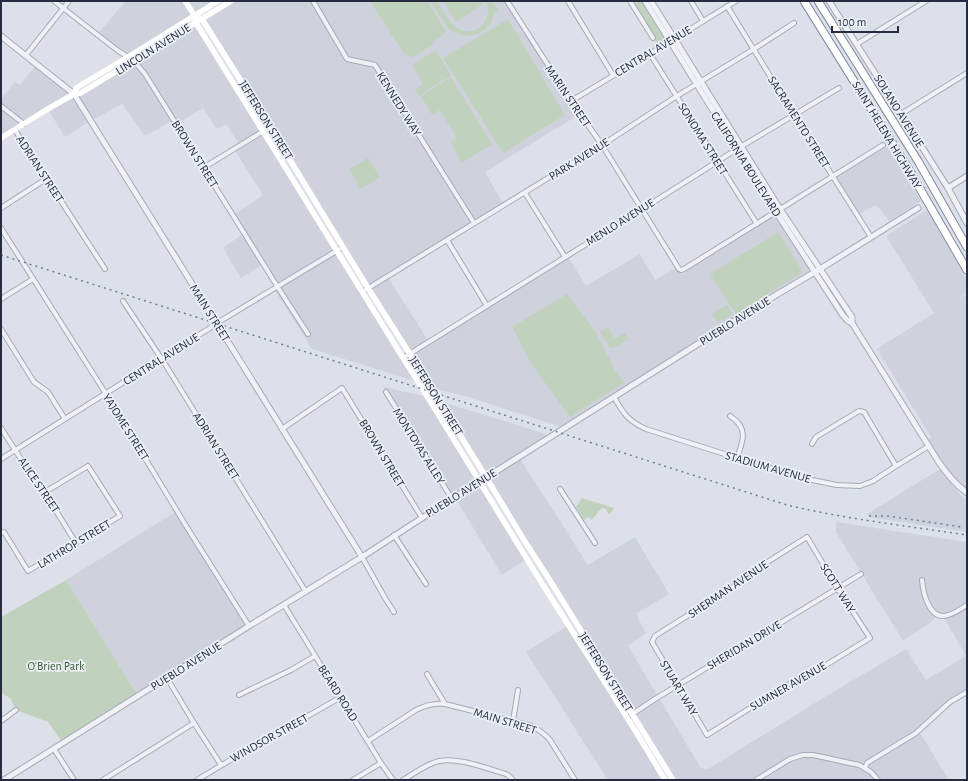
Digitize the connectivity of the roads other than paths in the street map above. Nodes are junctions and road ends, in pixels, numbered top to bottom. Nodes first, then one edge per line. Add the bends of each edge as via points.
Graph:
1 (54, 1) edge
2 (69, 1) edge
3 (185, 1) edge
4 (218, 1) edge
5 (231, 1) edge
6 (312, 1) edge
7 (507, 1) edge
8 (568, 1) edge
9 (630, 1) edge
10 (645, 1) edge
11 (651, 1) edge
12 (691, 1) edge
13 (736, 1) edge
14 (804, 1) edge
15 (818, 1) edge
16 (829, 1) edge
17 (926, 1) edge
18 (727, 6) junction
19 (63, 9) junction
20 (195, 16) junction
21 (202, 19) junction
22 (703, 21) junction
23 (196, 23) junction
24 (794, 23) dead end
25 (1, 36) edge
26 (653, 38) dead end
27 (673, 40) junction
28 (857, 44) junction
29 (754, 49) junction
30 (650, 54) junction
31 (26, 55) junction
32 (128, 57) junction
33 (134, 61) junction
34 (967, 73) edge
35 (613, 76) junction
36 (699, 84) junction
37 (839, 88) dead end
38 (74, 94) junction
39 (677, 96) junction
40 (570, 101) junction
41 (1, 106) edge
42 (901, 114) junction
43 (794, 115) junction
44 (24, 124) junction
45 (270, 127) junction
46 (15, 130) junction
47 (263, 132) junction
48 (1, 138) edge
49 (602, 145) junction
50 (883, 145) dead end
51 (739, 148) junction
52 (718, 162) junction
53 (204, 168) junction
54 (967, 176) edge
55 (833, 177) junction
56 (46, 179) junction
57 (948, 188) junction
58 (525, 193) junction
59 (1, 208) edge
60 (918, 208) dead end
61 (641, 210) junction
62 (778, 210) junction
63 (967, 223) edge
64 (474, 224) junction
65 (757, 224) junction
66 (1, 228) edge
67 (871, 237) junction
68 (447, 240) junction
69 (343, 247) junction
70 (967, 247) edge
71 (337, 250) junction
72 (565, 257) junction
73 (105, 269) dead end
74 (818, 270) junction
75 (967, 270) edge
76 (33, 279) junction
77 (277, 286) junction
78 (368, 288) junction
79 (362, 292) junction
80 (1, 299) edge
81 (123, 301) dead end
82 (487, 306) junction
83 (216, 323) junction
84 (1, 329) edge
85 (308, 334) dead end
86 (410, 354) junction
87 (162, 358) junction
88 (403, 358) junction
89 (386, 392) dead end
90 (106, 394) junction
91 (614, 397) junction
92 (730, 416) dead end
93 (65, 419) junction
94 (1, 428) edge
95 (282, 429) junction
96 (812, 444) dead end
97 (929, 446) junction
98 (15, 450) junction
99 (737, 458) junction
100 (1, 459) edge
101 (896, 466) junction
102 (486, 477) junction
103 (479, 482) junction
104 (560, 489) dead end
105 (45, 492) junction
106 (967, 493) edge
107 (452, 499) junction
108 (422, 518) junction
109 (1, 533) edge
110 (394, 535) junction
111 (807, 537) joint
112 (76, 543) junction
113 (595, 543) dead end
114 (362, 558) junction
115 (861, 574) dead end
116 (922, 580) dead end
117 (426, 584) dead end
118 (838, 589) junction
119 (306, 592) junction
120 (284, 605) junction
121 (967, 605) edge
122 (394, 612) dead end
123 (249, 626) junction
124 (870, 638) joint
125 (652, 642) joint
126 (315, 656) junction
127 (427, 674) dead end
128 (167, 678) junction
129 (677, 685) junction
130 (518, 690) dead end
131 (967, 692) edge
132 (239, 695) dead end
133 (341, 697) junction
134 (445, 704) junction
135 (16, 710) dead end
136 (630, 716) junction
137 (1, 720) edge
138 (513, 721) junction
139 (194, 723) junction
140 (707, 735) joint
141 (368, 741) junction
142 (54, 749) junction
143 (381, 763) junction
144 (221, 765) junction
145 (865, 768) junction
146 (11, 778) edge
147 (4, 780) edge
148 (74, 780) edge
149 (103, 780) edge
150 (197, 780) edge
151 (354, 780) edge
152 (393, 780) edge
153 (403, 780) edge
154 (513, 780) edge
155 (575, 780) edge
156 (665, 780) edge
157 (673, 780) edge
158 (756, 780) edge
159 (878, 780) edge

1 - 19 street, BROWN STREET
2 - 19 street
3 - 20 main road, JEFFERSON STREET
4 - 20 main road, LINCOLN AVENUE
5 - 21 main road, LINCOLN AVENUE
6 - 64 street, KENNEDY WAY via 347,59 375,66
7 - 40 street, MARIN STREET
8 - 35 street
9 - 26 street
10 - 27 street, CALIFORNIA BOULEVARD
11 - 27 street, CALIFORNIA BOULEVARD
12 - 22 street
13 - 18 street, CENTRAL AVENUE
14 - 75 highway, SAINT HELENA HIGHWAY via 908,168
15 - 70 highway, SAINT HELENA HIGHWAY via 918,161
16 - 28 street, SOLANO AVENUE
17 - 28 street
18 - 22 street, CENTRAL AVENUE
18 - 29 street, SACRAMENTO STREET
19 - 31 street
19 - 32 street, BROWN STREET
20 - 21 main road
20 - 23 main road, JEFFERSON STREET
20 - 32 main road, LINCOLN AVENUE
21 - 23 main road, LINCOLN AVENUE
21 - 45 main road, JEFFERSON STREET
22 - 27 street, CENTRAL AVENUE
23 - 33 main road, LINCOLN AVENUE
23 - 47 main road, JEFFERSON STREET
24 - 29 street, PARK AVENUE
25 - 31 street, MAIN STREET
27 - 30 street, CENTRAL AVENUE
27 - 36 street, CALIFORNIA BOULEVARD
28 - 42 street, SOLANO AVENUE
29 - 36 street, PARK AVENUE
29 - 43 street, SACRAMENTO STREET
30 - 35 street, CENTRAL AVENUE
30 - 39 street, SONOMA STREET
31 - 38 street, MAIN STREET
32 - 33 street, BROWN STREET
32 - 38 main road, LINCOLN AVENUE via 76,88
33 - 38 main road, LINCOLN AVENUE via 81,94
33 - 53 street, BROWN STREET via 145,74
34 - 42 street
35 - 40 street, CENTRAL AVENUE
36 - 39 street, PARK AVENUE
36 - 51 street, CALIFORNIA BOULEVARD
37 - 43 street, MENLO AVENUE
38 - 44 main road, LINCOLN AVENUE
38 - 83 street, MAIN STREET
39 - 49 street, PARK AVENUE
39 - 52 street, SONOMA STREET
40 - 49 street, MARIN STREET
41 - 44 street, ADRIAN STREET
42 - 57 street, SOLANO AVENUE
43 - 51 street, MENLO AVENUE
43 - 55 street, SACRAMENTO STREET
44 - 46 main road, LINCOLN AVENUE
45 - 47 street
45 - 69 main road, JEFFERSON STREET
46 - 48 main road, LINCOLN AVENUE
46 - 56 street, ADRIAN STREET
47 - 53 street
47 - 71 main road, JEFFERSON STREET
49 - 58 street, PARK AVENUE
49 - 61 street, MARIN STREET
50 - 55 street
51 - 52 street, MENLO AVENUE
51 - 62 street, CALIFORNIA BOULEVARD
52 - 61 street, MENLO AVENUE
52 - 65 street, SONOMA STREET
53 - 77 street, BROWN STREET
54 - 57 street
55 - 62 street
55 - 67 street, SACRAMENTO STREET
56 - 59 street
56 - 73 street, ADRIAN STREET
57 - 63 street, SOLANO AVENUE
58 - 64 street, PARK AVENUE
58 - 72 street
60 - 67 street, PUEBLO AVENUE
61 - 65 street, MARIN STREET via 682,270
61 - 72 street, MENLO AVENUE
62 - 65 street
62 - 74 street, CALIFORNIA BOULEVARD
64 - 68 street, PARK AVENUE
66 - 76 street, YAJOME STREET
67 - 74 street, PUEBLO AVENUE
68 - 78 street, PARK AVENUE
68 - 82 street
69 - 71 street, CENTRAL AVENUE
69 - 78 main road, JEFFERSON STREET
71 - 77 street, CENTRAL AVENUE
71 - 79 main road, JEFFERSON STREET
72 - 82 street, MENLO AVENUE
74 - 91 street, PUEBLO AVENUE
74 - 97 street, CALIFORNIA BOULEVARD via 847,320 852,323
76 - 80 street
76 - 90 street, YAJOME STREET
77 - 83 street, CENTRAL AVENUE
77 - 85 street, BROWN STREET
78 - 79 street, PARK AVENUE
78 - 86 main road, JEFFERSON STREET
79 - 88 main road, JEFFERSON STREET
81 - 87 street, ADRIAN STREET
82 - 86 street, MENLO AVENUE
83 - 87 street, CENTRAL AVENUE
83 - 95 street, MAIN STREET
84 - 93 street via 34,382 48,392
86 - 88 street, MENLO AVENUE
86 - 102 main road, JEFFERSON STREET
87 - 90 street, CENTRAL AVENUE
87 - 119 street, ADRIAN STREET
88 - 103 main road, JEFFERSON STREET
89 - 107 street, MONTOYAS ALLEY
90 - 93 street, CENTRAL AVENUE
90 - 123 street, YAJOME STREET
91 - 99 street, STADIUM AVENUE via 628,418 646,429
91 - 102 street, PUEBLO AVENUE
92 - 99 street via 742,430 743,440
93 - 98 street, CENTRAL AVENUE
94 - 98 street, ALICE STREET
95 - 108 street, BROWN STREET via 342,388
95 - 114 street, MAIN STREET
96 - 101 street via 816,437 858,411 864,412
97 - 101 street, STADIUM AVENUE
97 - 106 street, CALIFORNIA BOULEVARD via 945,471
98 - 100 street, CENTRAL AVENUE
98 - 105 street, ALICE STREET
99 - 101 street, STADIUM AVENUE via 807,479 837,485 860,486
102 - 103 street, PUEBLO AVENUE
102 - 136 main road, JEFFERSON STREET
103 - 107 street, PUEBLO AVENUE
103 - 136 main road, JEFFERSON STREET via 543,585
104 - 113 street
105 - 112 street, ALICE STREET
105 - 112 street, LATHROP STREET via 88,466 120,516
107 - 108 street, PUEBLO AVENUE
108 - 110 street, PUEBLO AVENUE
109 - 112 street, LATHROP STREET via 4,532 28,571
110 - 114 street, PUEBLO AVENUE
110 - 117 street
111 - 118 street, SCOTT WAY
111 - 125 street, SHERMAN AVENUE via 655,636
114 - 119 street, PUEBLO AVENUE
114 - 122 street, MAIN STREET
115 - 118 street, SHERIDAN DRIVE
116 - 121 street via 926,599 937,614 950,615
118 - 124 street, SCOTT WAY
118 - 129 street, SHERIDAN DRIVE
119 - 120 street, PUEBLO AVENUE
120 - 123 street, PUEBLO AVENUE
120 - 126 street, BEARD ROAD
123 - 128 street, PUEBLO AVENUE
124 - 140 street, SUMNER AVENUE via 808,676 787,685
125 - 129 street, STUART WAY
126 - 132 street
126 - 133 street, BEARD ROAD
127 - 134 street
128 - 139 street
128 - 142 street, PUEBLO AVENUE
129 - 136 street, SHERIDAN DRIVE
129 - 140 street, STUART WAY
130 - 138 street
131 - 145 street via 950,702 916,733 867,763
133 - 141 street, BEARD ROAD
133 - 144 street, WINDSOR STREET
134 - 138 street, MAIN STREET
134 - 141 street via 438,703 416,710
135 - 137 street
136 - 156 main road, JEFFERSON STREET
136 - 157 main road, JEFFERSON STREET
138 - 155 street, MAIN STREET via 532,726 545,734
139 - 144 street
139 - 149 street
141 - 143 street, BEARD ROAD
142 - 146 street, PUEBLO AVENUE
142 - 148 street
143 - 151 street
143 - 152 street, BEARD ROAD
144 - 150 street, WINDSOR STREET
145 - 158 street via 823,756 804,755 790,759
145 - 159 street
146 - 147 street, PUEBLO AVENUE
153 - 154 street via 432,764 448,760 503,773

